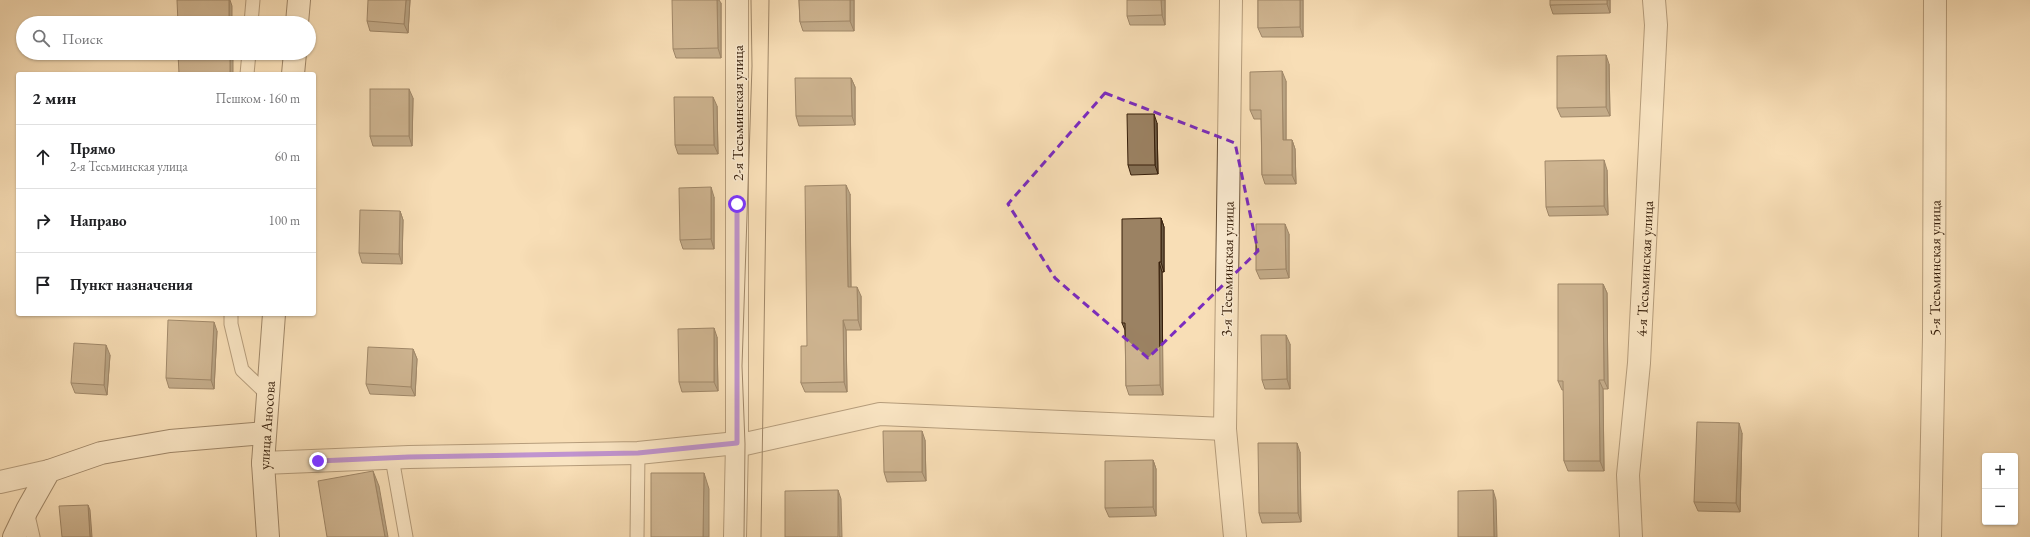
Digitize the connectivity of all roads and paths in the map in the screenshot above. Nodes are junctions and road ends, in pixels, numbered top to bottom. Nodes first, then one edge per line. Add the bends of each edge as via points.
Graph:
1 (253, 0) edge
2 (299, 0) edge
3 (737, 0) edge
4 (1231, 0) edge
5 (1654, 0) edge
6 (1935, 0) edge
7 (252, 16) edge
8 (298, 16) edge
9 (248, 60) edge
10 (294, 60) edge
11 (247, 72) edge
12 (293, 72) edge
13 (231, 316) edge
14 (274, 316) edge
15 (267, 394) junction
16 (1225, 429) junction
17 (264, 433) junction
18 (737, 443) junction
19 (638, 453) junction
20 (392, 458) junction
21 (263, 463) junction
22 (49, 471) junction
23 (0, 482) edge
24 (27, 510) junction
25 (14, 537) edge
26 (33, 537) edge
27 (268, 537) edge
28 (406, 537) edge
29 (637, 537) edge
30 (735, 537) edge
31 (1236, 537) edge
32 (1631, 537) edge
33 (1930, 537) edge

1 - 7 lane
2 - 8 street
3 - 18 street, 2-я Тесьминская улица
4 - 16 street, 3-я Тесьминская улица
5 - 32 street, 4-я Тесьминская улица via 1656,25 1639,363 1628,475
6 - 33 street, 5-я Тесьминская улица via 1934,338
9 - 11 lane
10 - 12 street
13 - 15 lane via 242,370
14 - 15 street, улица Аносова
15 - 17 street, улица Аносова
16 - 18 street via 880,414 745,444
16 - 31 street, 3-я Тесьминская улица
17 - 21 street, улица Аносова
17 - 22 street via 170,441 101,453
18 - 19 street
18 - 30 street, 2-я Тесьминская улица
19 - 20 street
19 - 29 lane
20 - 21 street
20 - 28 lane
21 - 27 street, улица Аносова
22 - 23 street
22 - 24 street
24 - 25 street
24 - 26 lane

